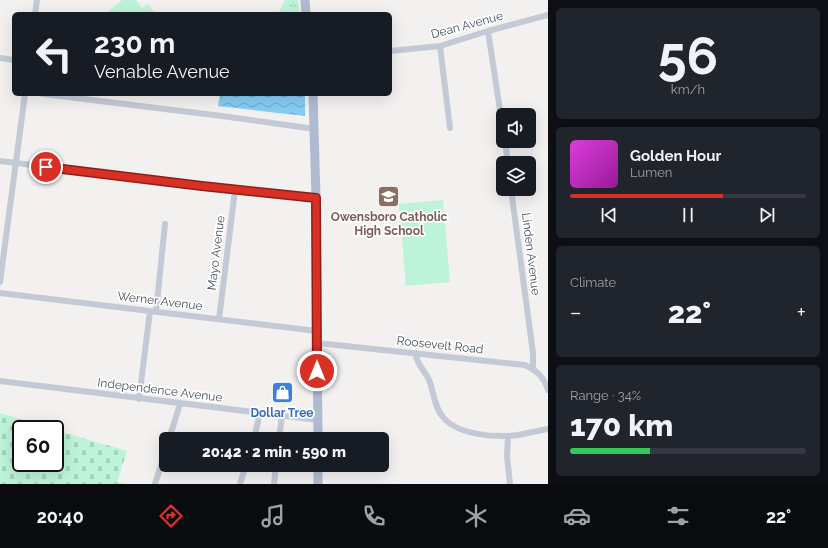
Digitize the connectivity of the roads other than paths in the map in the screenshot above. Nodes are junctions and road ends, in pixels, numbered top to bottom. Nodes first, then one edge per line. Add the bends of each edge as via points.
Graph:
1 (37, 0) edge
2 (304, 0) edge
3 (35, 12) edge
4 (306, 12) edge
5 (548, 15) edge
6 (488, 31) junction
7 (440, 46) junction
8 (392, 51) edge
9 (0, 58) edge
10 (12, 60) edge
11 (25, 96) edge
12 (58, 96) edge
13 (313, 96) edge
14 (500, 108) edge
15 (450, 128) dead end
16 (315, 129) junction
17 (0, 161) edge
18 (16, 163) junction
19 (235, 190) junction
20 (512, 196) edge
21 (316, 198) junction
22 (165, 224) dead end
23 (0, 282) edge
24 (0, 293) edge
25 (153, 312) junction
26 (219, 319) junction
27 (317, 332) junction
28 (317, 343) junction
29 (416, 353) junction
30 (533, 369) junction
31 (0, 382) edge
32 (548, 390) edge
33 (139, 399) junction
34 (180, 404) junction
35 (260, 413) junction
36 (282, 416) junction
37 (318, 420) junction
38 (548, 429) edge
39 (171, 432) edge
40 (256, 432) edge
41 (280, 432) edge
42 (318, 432) edge
43 (508, 436) junction
44 (159, 472) edge
45 (244, 472) edge
46 (275, 472) edge
47 (318, 472) edge
48 (155, 484) edge
49 (240, 484) edge
50 (274, 484) edge
51 (318, 484) edge
52 (510, 484) edge

1 - 3 street
2 - 4 main road
5 - 6 street, Dean Avenue
6 - 7 street, Dean Avenue
6 - 14 street
7 - 8 street, Dean Avenue
7 - 15 street
9 - 10 street
11 - 18 street
12 - 16 street
13 - 16 main road
16 - 21 main road
17 - 18 street
18 - 19 street
18 - 23 street
19 - 21 street
19 - 26 street, Mayo Avenue
20 - 30 street, Linden Avenue
21 - 27 main road
22 - 25 street
24 - 25 street, Werner Avenue
25 - 26 street, Werner Avenue
25 - 33 street
26 - 27 street, Werner Avenue
27 - 28 main road
28 - 29 street, Roosevelt Road
28 - 37 main road
29 - 30 street, Roosevelt Road via 525,365
29 - 43 street via 429,379 440,412 448,423 468,432
30 - 32 street via 542,376
31 - 33 street, Independence Avenue
33 - 34 street, Independence Avenue
34 - 35 street, Independence Avenue
34 - 39 street
35 - 36 street, Independence Avenue
35 - 40 street
36 - 37 street, Independence Avenue
36 - 41 street
37 - 42 main road
38 - 43 street
43 - 52 street
44 - 48 street
45 - 49 street
46 - 50 street
47 - 51 main road

